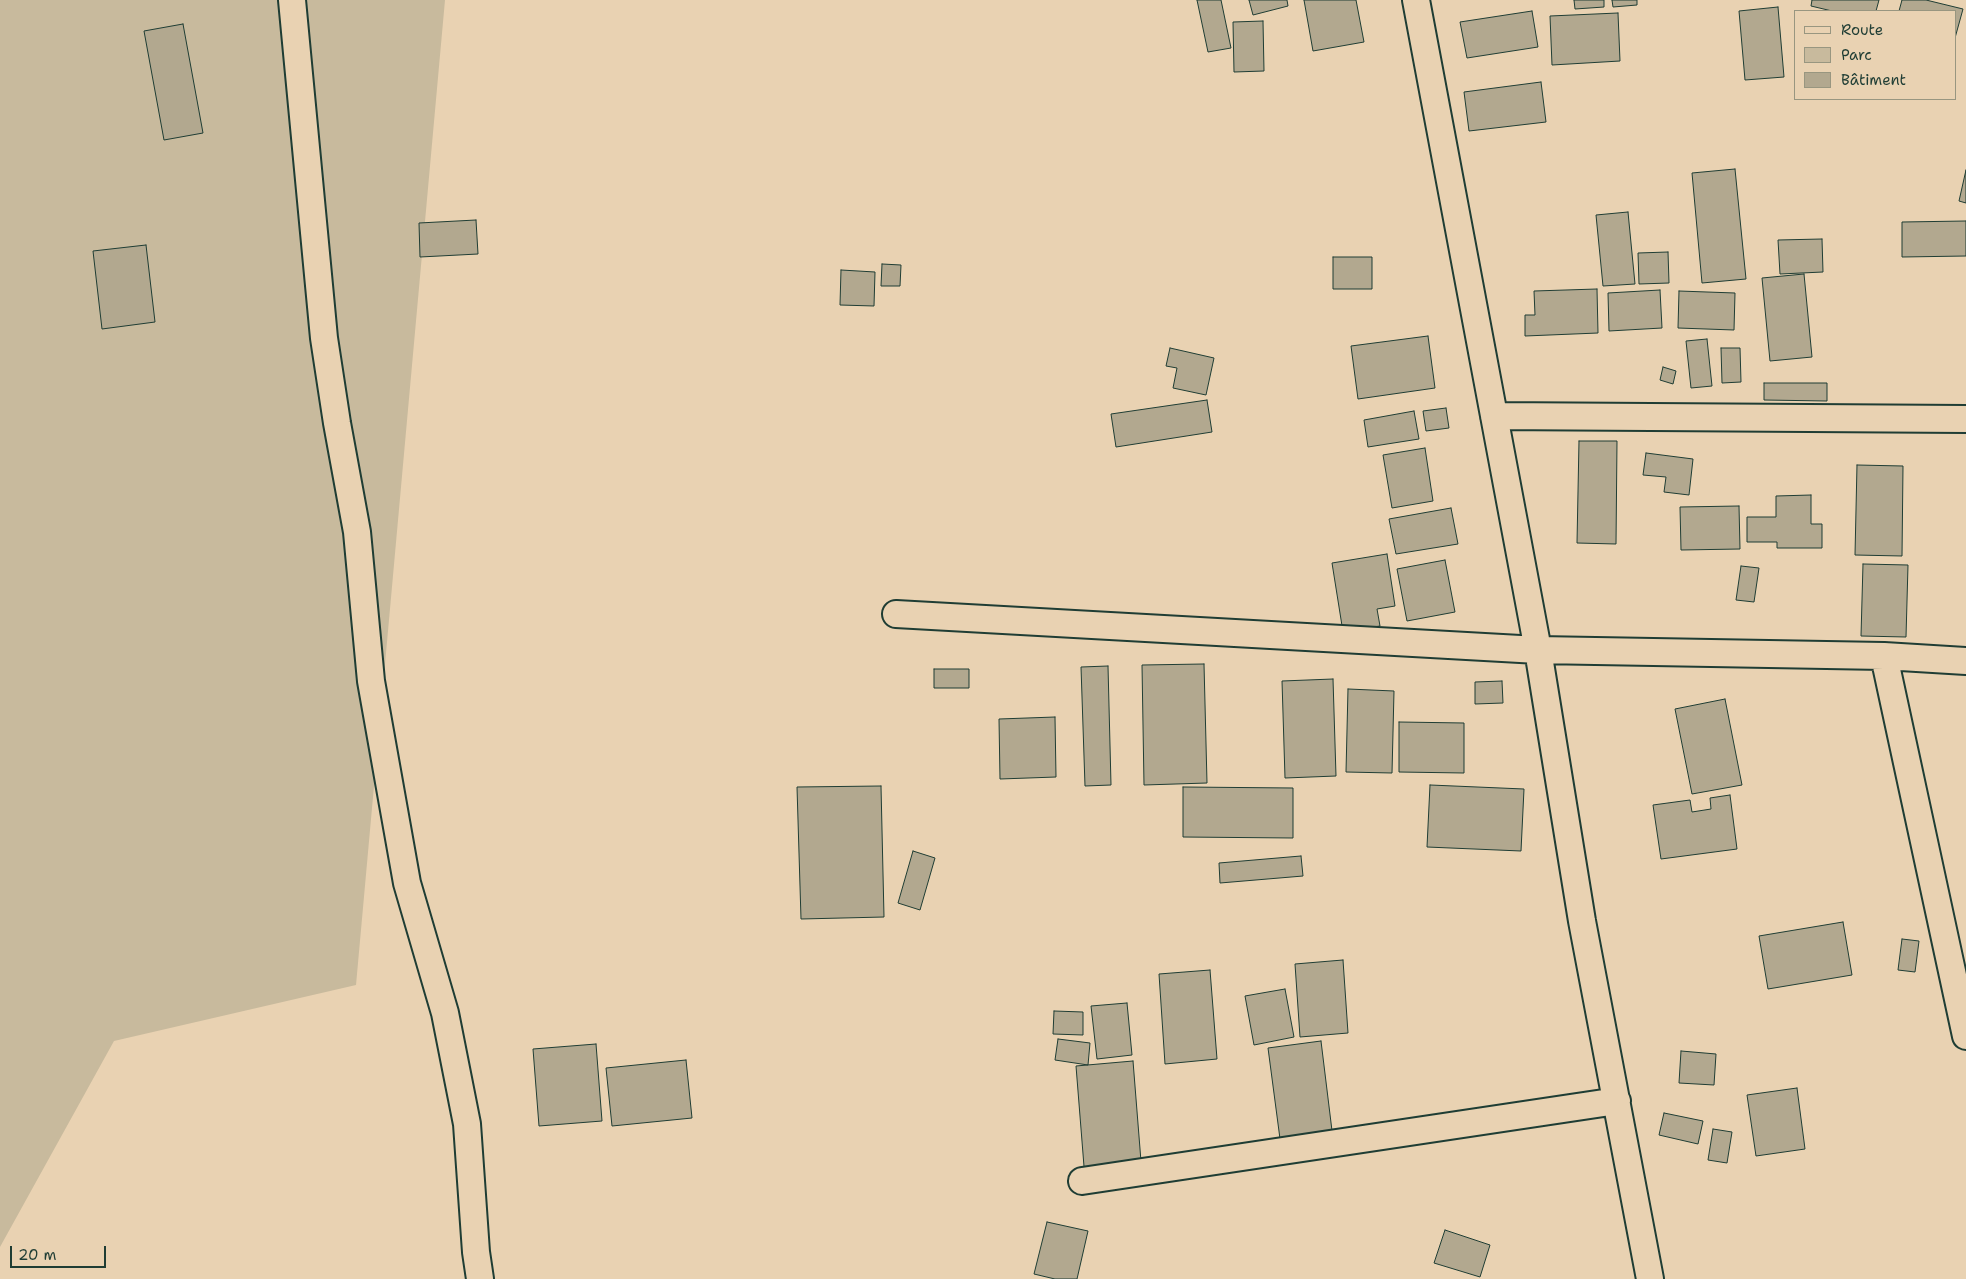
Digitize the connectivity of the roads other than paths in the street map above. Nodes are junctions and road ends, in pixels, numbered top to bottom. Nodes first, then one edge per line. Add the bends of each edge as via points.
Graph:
1 (292, 0) edge
2 (1416, 0) edge
3 (1494, 416) junction
4 (1966, 419) edge
5 (896, 614) dead end
6 (1538, 650) junction
7 (1884, 656) junction
8 (1966, 661) edge
9 (1966, 1036) edge
10 (1617, 1101) junction
11 (1082, 1180) dead end
12 (480, 1279) edge
13 (1650, 1279) edge

1 - 12 street via 324,338 357,532 371,681 407,882 445,1013 467,1124
2 - 3 street
3 - 4 street
3 - 6 street
5 - 6 street
6 - 7 street
6 - 10 street via 1582,921
7 - 8 street
7 - 9 street
10 - 11 street
10 - 13 street

